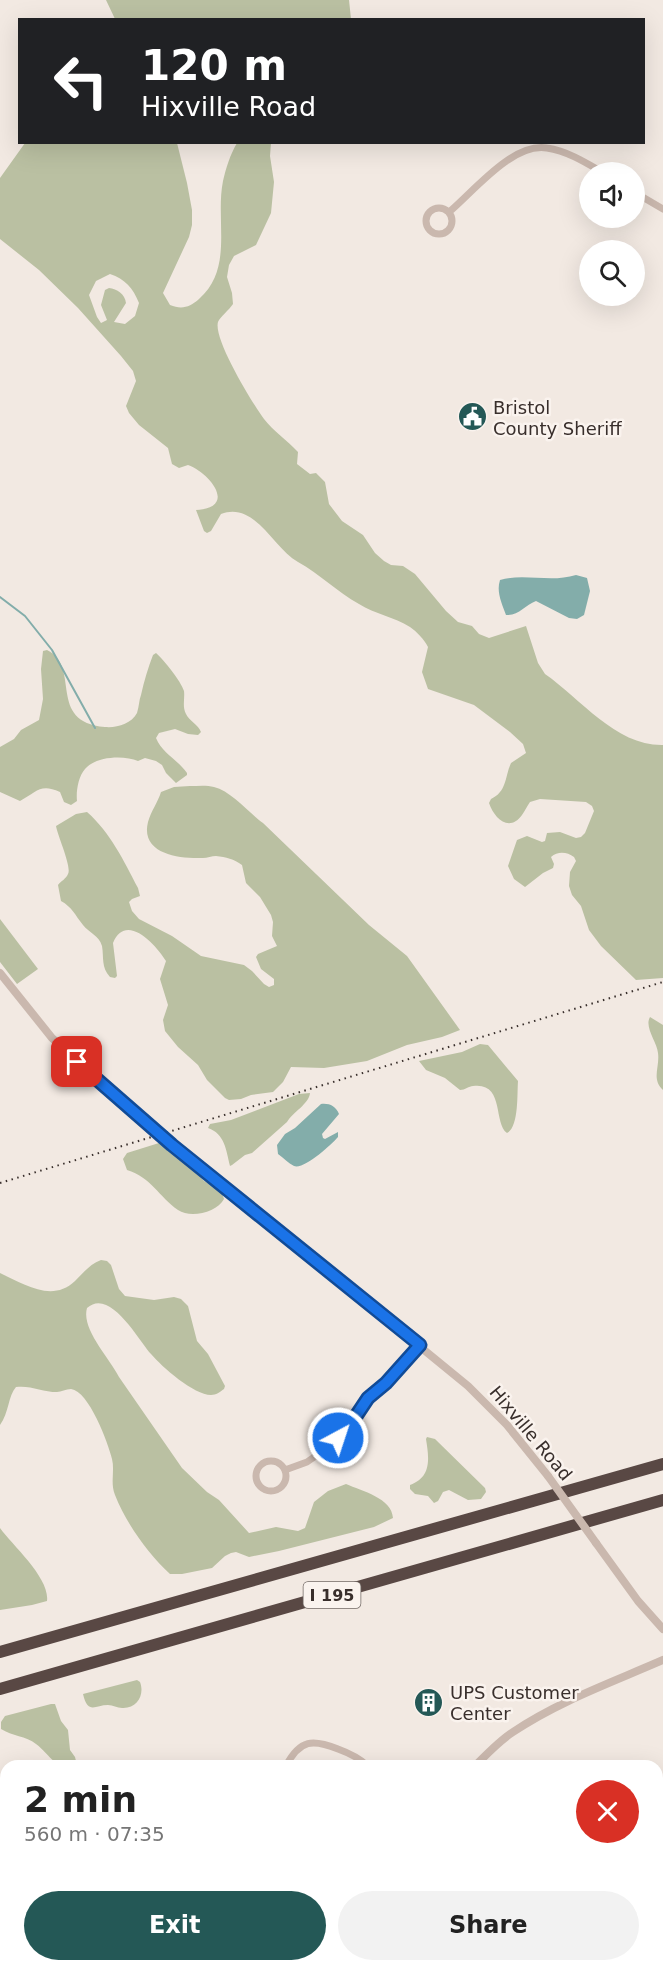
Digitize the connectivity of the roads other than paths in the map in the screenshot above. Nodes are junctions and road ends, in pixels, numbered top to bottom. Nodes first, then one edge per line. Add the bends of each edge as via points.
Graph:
1 (582, 162) edge
2 (645, 198) edge
3 (663, 209) edge
4 (449, 212) dead end
5 (0, 973) edge
6 (420, 1345) junction
7 (663, 1464) edge
8 (285, 1470) junction
9 (663, 1500) edge
10 (663, 1629) edge
11 (0, 1652) edge
12 (663, 1660) edge
13 (0, 1689) edge
14 (290, 1760) edge
15 (359, 1760) edge
16 (482, 1760) edge

1 - 4 street via 544,147 516,153
2 - 3 street
5 - 6 street, Hixville Road via 52,1038 86,1070 178,1150
6 - 8 street via 368,1398 348,1428 327,1448 307,1462
6 - 10 street, Hixville Road, bridge via 492,1408 523,1443 631,1592
7 - 11 highway, I 195
8 - 8 street via 277,1462 266,1462 257,1470 257,1481 265,1490 277,1490 285,1482
9 - 13 highway, I 195
12 - 16 street via 556,1706 510,1734
14 - 15 street via 300,1747 316,1742

